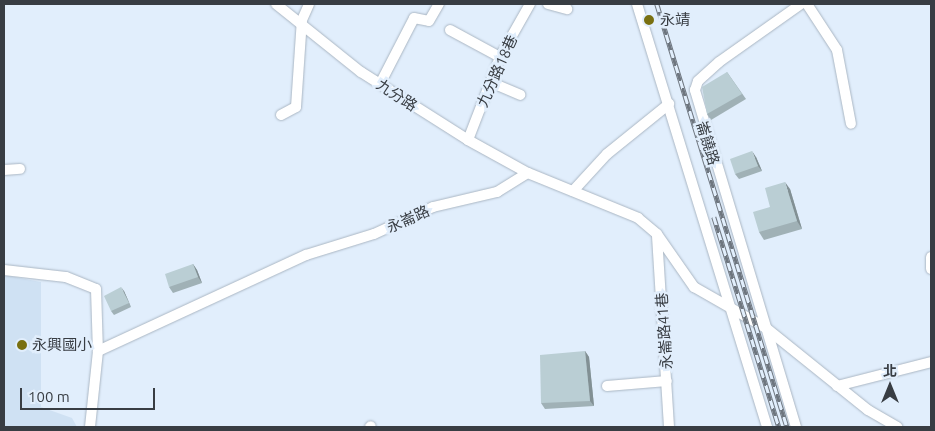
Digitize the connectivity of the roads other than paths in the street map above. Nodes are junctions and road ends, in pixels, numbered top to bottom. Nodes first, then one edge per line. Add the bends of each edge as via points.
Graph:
1 (276, 4) edge
2 (309, 4) edge
3 (439, 4) edge
4 (530, 4) edge
5 (548, 4) edge
6 (637, 4) edge
7 (801, 4) edge
8 (807, 4) edge
9 (567, 9) dead end
10 (302, 20) junction
11 (450, 30) dead end
12 (500, 57) junction
13 (490, 82) junction
14 (380, 84) junction
15 (520, 95) dead end
16 (669, 104) junction
17 (281, 116) dead end
18 (851, 124) dead end
19 (468, 140) junction
20 (20, 169) dead end
21 (4, 170) edge
22 (528, 173) junction
23 (573, 191) junction
24 (657, 234) junction
25 (931, 257) edge
26 (4, 270) edge
27 (931, 270) edge
28 (733, 312) junction
29 (766, 328) junction
30 (98, 351) junction
31 (931, 362) edge
32 (667, 381) junction
33 (606, 386) dead end
34 (837, 386) junction
35 (90, 427) edge
36 (669, 427) edge
37 (768, 427) edge
38 (796, 427) edge
39 (897, 427) edge

1 - 10 street, 九分路
2 - 10 street
3 - 14 street via 429,21 414,18
4 - 12 street, 九分路18巷
5 - 9 street
6 - 16 street
7 - 29 street, 崙饒路 via 718,62 698,81 695,90
8 - 18 street via 836,50
10 - 14 street, 九分路 via 331,50
10 - 17 street via 296,107
11 - 12 street
12 - 13 street, 九分路18巷
13 - 15 street
13 - 19 street, 九分路18巷
14 - 19 street, 九分路
16 - 23 street via 606,154
16 - 28 street
19 - 22 street, 九分路
20 - 21 street
22 - 23 street
22 - 30 street, 永崙路 via 497,192 434,207 374,234 306,256
23 - 24 street via 638,218
24 - 28 street via 694,287
24 - 32 street, 永崙路41巷
25 - 27 street
26 - 30 street via 66,277 96,289
28 - 29 street
28 - 37 street
29 - 34 street
29 - 38 street
30 - 35 street
31 - 34 street
32 - 33 street
32 - 36 street, 永崙路41巷
34 - 39 street

